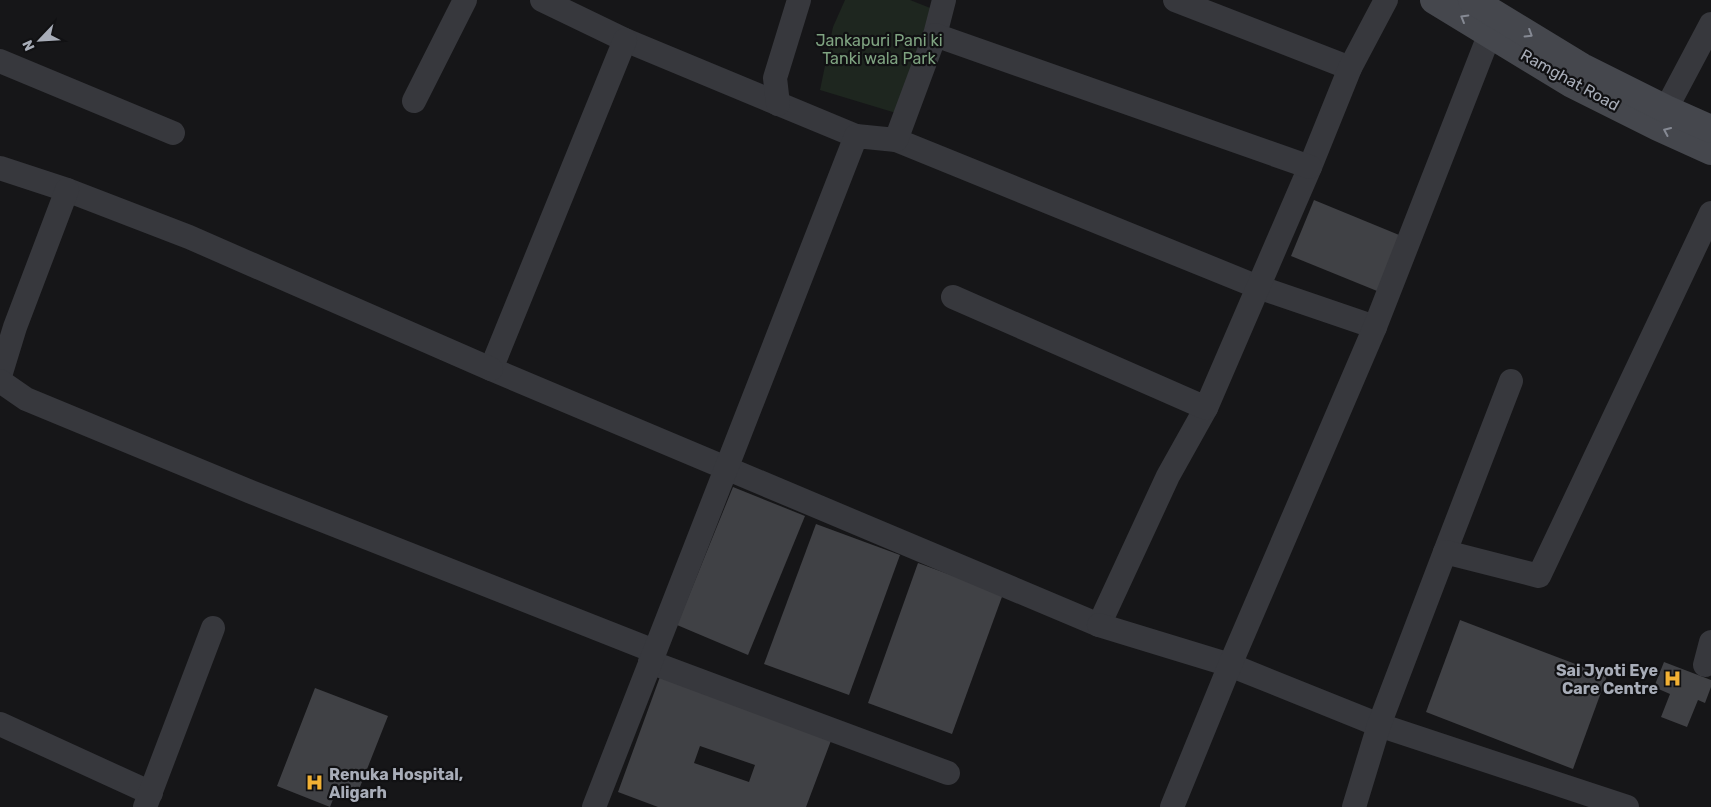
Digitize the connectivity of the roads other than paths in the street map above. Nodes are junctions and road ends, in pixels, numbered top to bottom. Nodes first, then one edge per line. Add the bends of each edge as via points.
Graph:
1 (464, 0) edge
2 (542, 0) edge
3 (799, 0) edge
4 (944, 0) edge
5 (1175, 0) edge
6 (1386, 0) edge
7 (1434, 0) edge
8 (1472, 0) edge
9 (1711, 24) edge
10 (1490, 33) junction
11 (935, 35) junction
12 (625, 40) junction
13 (0, 61) edge
14 (1350, 68) junction
15 (414, 101) dead end
16 (778, 104) junction
17 (1666, 109) junction
18 (1711, 129) edge
19 (173, 133) dead end
20 (856, 136) junction
21 (896, 140) junction
22 (1711, 151) edge
23 (1310, 167) junction
24 (0, 168) edge
25 (67, 190) junction
26 (1711, 213) edge
27 (1258, 287) junction
28 (953, 297) dead end
29 (1375, 327) junction
30 (491, 368) junction
31 (0, 376) edge
32 (0, 381) edge
33 (1511, 381) dead end
34 (1206, 408) junction
35 (725, 468) junction
36 (1445, 552) junction
37 (1099, 625) junction
38 (213, 628) dead end
39 (1711, 642) edge
40 (652, 657) junction
41 (1230, 665) junction
42 (1705, 665) dead end
43 (0, 724) edge
44 (1379, 724) junction
45 (948, 773) dead end
46 (148, 800) edge
47 (600, 805) edge
48 (1172, 807) edge
49 (1354, 807) edge
50 (1627, 807) edge

1 - 15 street
2 - 12 street
3 - 16 street via 775,78
4 - 11 street
5 - 14 street
6 - 14 street
10 -> 7 main road, Ramghat Road
8 -> 17 main road, Ramghat Road via 1582,67
9 - 17 street
22 -> 10 main road, Ramghat Road via 1572,84
10 - 29 street
11 - 21 street
11 - 23 street
12 - 16 street
12 - 30 street
13 - 19 street
14 - 23 street
16 - 20 street
17 - 18 main road, Ramghat Road
20 - 21 street
20 - 35 street
21 - 27 street
23 - 27 street
24 - 25 street
25 - 30 street via 189,237
25 - 31 street
26 - 36 street via 1539,576
27 - 29 street
27 - 34 street
28 - 34 street
29 - 41 street
30 - 35 street
32 - 40 street via 44,407
33 - 36 street
34 - 37 street via 1168,476
35 - 37 street
35 - 40 street
36 - 44 street
37 - 41 street
38 - 46 street
39 - 42 street
40 - 45 street
40 - 47 street
41 - 44 street
41 - 48 street
43 - 46 street
44 - 49 street
44 - 50 street

